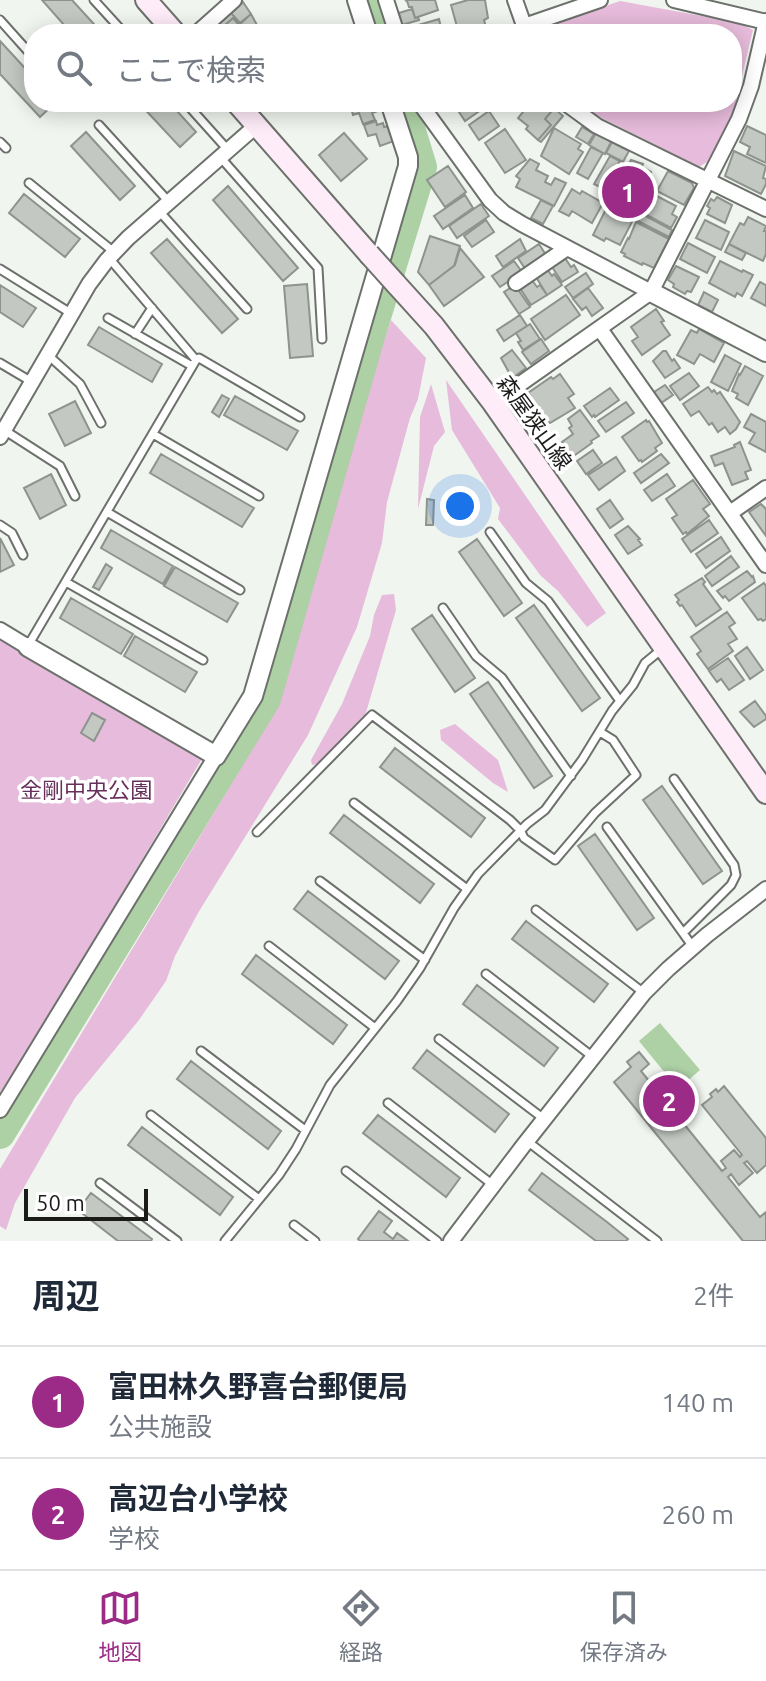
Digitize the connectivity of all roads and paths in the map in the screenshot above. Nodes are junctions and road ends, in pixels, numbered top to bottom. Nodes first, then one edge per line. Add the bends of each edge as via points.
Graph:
1 (94, 0) edge
2 (146, 0) edge
3 (234, 0) edge
4 (357, 0) edge
5 (386, 0) edge
6 (515, 0) edge
7 (600, 0) edge
8 (674, 0) edge
9 (0, 20) edge
10 (766, 21) edge
11 (116, 24) edge
12 (167, 24) edge
13 (207, 24) edge
14 (365, 24) edge
15 (394, 24) edge
16 (524, 24) edge
17 (541, 24) edge
18 (24, 47) edge
19 (192, 112) edge
20 (245, 112) edge
21 (393, 112) edge
22 (426, 112) edge
23 (578, 112) edge
24 (99, 125) dead end
25 (257, 125) junction
26 (224, 154) junction
27 (708, 180) junction
28 (29, 183) dead end
29 (164, 207) junction
30 (766, 209) edge
31 (567, 248) junction
32 (112, 255) junction
33 (0, 269) edge
34 (516, 283) dead end
35 (651, 292) junction
36 (152, 308) junction
37 (247, 309) dead end
38 (72, 314) junction
39 (108, 318) dead end
40 (600, 329) junction
41 (135, 334) junction
42 (322, 339) dead end
43 (766, 352) edge
44 (48, 355) junction
45 (0, 363) edge
46 (194, 363) junction
47 (32, 382) junction
48 (493, 403) junction
49 (300, 417) dead end
50 (101, 423) dead end
51 (2, 433) edge
52 (153, 434) junction
53 (766, 488) edge
54 (75, 496) dead end
55 (259, 496) dead end
56 (107, 512) junction
57 (730, 513) junction
58 (0, 525) edge
59 (490, 532) dead end
60 (23, 555) dead end
61 (766, 565) edge
62 (66, 582) junction
63 (240, 590) dead end
64 (443, 608) dead end
65 (0, 630) edge
66 (28, 647) junction
67 (664, 647) junction
68 (203, 660) dead end
69 (620, 701) junction
70 (600, 732) junction
71 (216, 756) junction
72 (571, 776) junction
73 (674, 779) dead end
74 (766, 792) edge
75 (354, 803) dead end
76 (607, 827) dead end
77 (520, 830) junction
78 (257, 832) dead end
79 (320, 881) dead end
80 (467, 889) junction
81 (766, 889) edge
82 (536, 910) dead end
83 (683, 933) junction
84 (269, 946) dead end
85 (693, 947) junction
86 (425, 960) junction
87 (486, 974) dead end
88 (644, 993) junction
89 (375, 1028) junction
90 (439, 1039) dead end
91 (201, 1051) dead end
92 (593, 1057) junction
93 (388, 1103) dead end
94 (0, 1110) edge
95 (151, 1115) dead end
96 (544, 1119) junction
97 (305, 1130) junction
98 (527, 1141) junction
99 (346, 1171) dead end
100 (100, 1183) dead end
101 (493, 1185) junction
102 (259, 1199) junction
103 (294, 1225) dead end
104 (456, 1239) edge
105 (177, 1241) edge
106 (225, 1241) edge
107 (315, 1241) edge
108 (437, 1241) edge
109 (657, 1241) edge

1 - 11 lane
2 - 12 main road
3 - 13 street
4 - 14 street
5 - 15 street
6 - 16 street
7 - 17 street
8 - 10 street
9 - 18 lane
10 - 27 street via 745,105
19 - 26 lane
20 - 25 main road, 森屋狭山線
21 - 71 street via 408,166 253,696
22 - 31 street via 490,200
23 - 27 street
24 - 29 lane
25 - 26 street
25 - 48 main road, 森屋狭山線, bridge via 434,326
26 - 29 street
26 - 42 lane via 318,268
27 - 30 street
27 - 35 street
28 - 32 lane
29 - 32 street
29 - 37 lane
31 - 34 street
31 - 35 street
32 - 36 lane
32 - 38 street
33 - 38 lane
35 - 40 street
35 - 43 street
36 - 41 lane
36 - 46 lane
38 - 44 street
39 - 41 lane
40 - 48 street
40 - 57 street
41 - 46 lane
44 - 47 street
44 - 50 lane via 80,384
45 - 47 lane
46 - 49 lane via 199,358
46 - 52 lane
47 - 51 street
48 - 67 main road, 森屋狭山線
51 - 54 lane via 60,466
52 - 55 lane
52 - 56 lane
53 - 57 street
56 - 62 lane
56 - 63 lane
57 - 61 street
58 - 60 lane via 12,533
59 - 69 lane
62 - 66 lane
62 - 68 lane
64 - 72 lane via 476,656 502,678
65 - 66 street
66 - 71 street
67 - 69 lane via 645,663
67 - 74 main road, 森屋狭山線
69 - 70 lane
70 - 72 lane
70 - 77 lane via 613,740 636,775 555,860
71 - 94 street
72 - 77 lane via 545,810
73 - 83 lane via 735,870 731,885
75 - 80 lane
76 - 83 lane
77 - 78 lane via 372,715
77 - 80 lane
79 - 86 lane
80 - 86 lane
81 - 85 street
82 - 88 lane
83 - 85 lane
84 - 89 lane
85 - 88 street
86 - 89 lane
87 - 92 lane
88 - 92 street
89 - 97 lane via 330,1085
90 - 96 lane
91 - 97 lane
92 - 96 street
93 - 101 lane
95 - 102 lane
96 - 98 street
97 - 102 lane
98 - 101 street
98 - 109 lane
99 - 108 lane
100 - 105 lane
101 - 104 street
102 - 106 lane
103 - 107 lane

